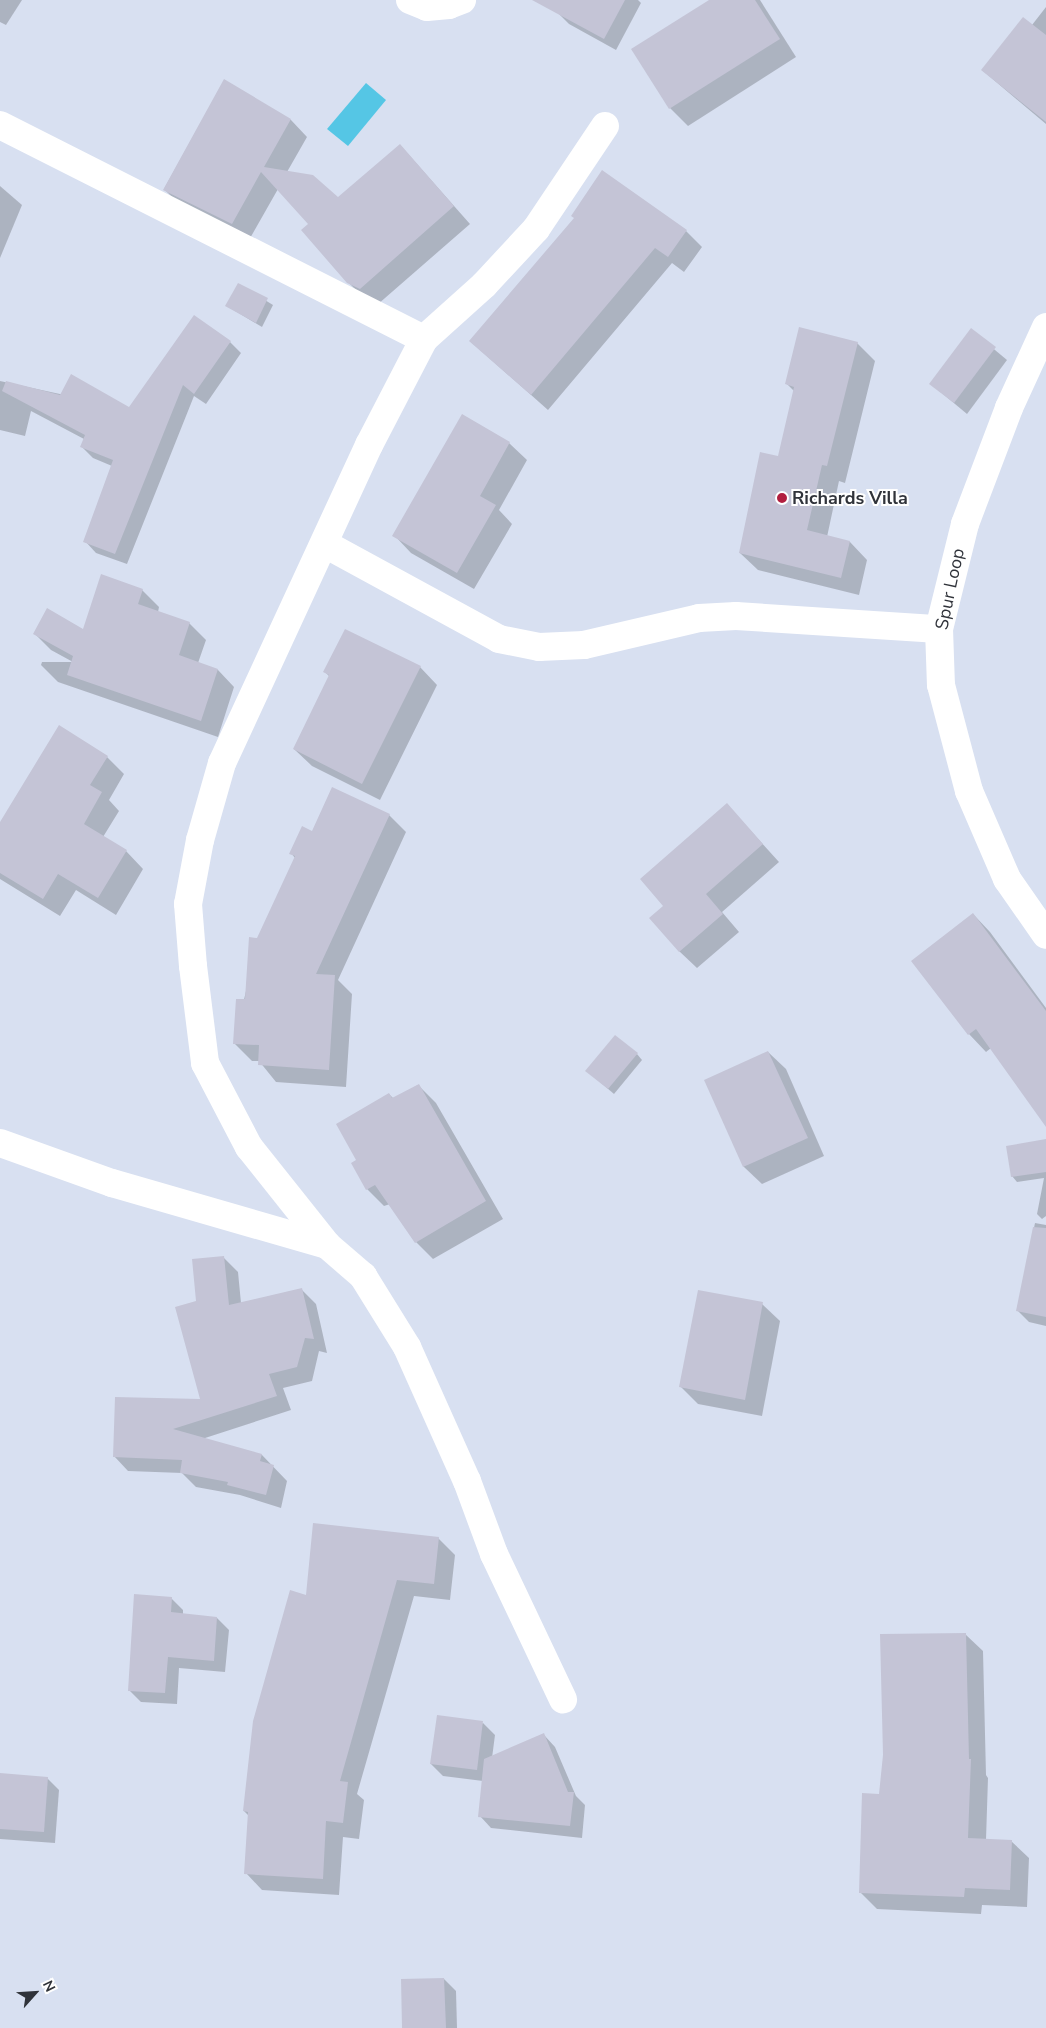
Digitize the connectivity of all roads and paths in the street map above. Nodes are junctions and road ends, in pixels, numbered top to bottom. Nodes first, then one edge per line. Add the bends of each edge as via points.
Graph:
1 (410, 0) edge
2 (462, 0) edge
3 (0, 125) edge
4 (605, 126) dead end
5 (1046, 327) edge
6 (424, 339) junction
7 (325, 544) junction
8 (939, 629) junction
9 (1046, 934) edge
10 (0, 1143) edge
11 (327, 1244) junction
12 (563, 1699) dead end

1 - 2 street via 427,6 449,5
3 - 6 street
4 - 6 street via 536,230 484,285
5 - 8 street, Spur Loop via 1009,408 965,524
6 - 7 street via 397,388
7 - 8 street via 491,636 539,647 584,645 699,618 736,616
7 - 11 street via 222,763 200,840 188,904 205,1063 249,1147
8 - 9 street, Spur Loop via 941,685 970,791 1007,878
10 - 11 street via 112,1183
11 - 12 street via 363,1276 407,1347 467,1481 494,1554

